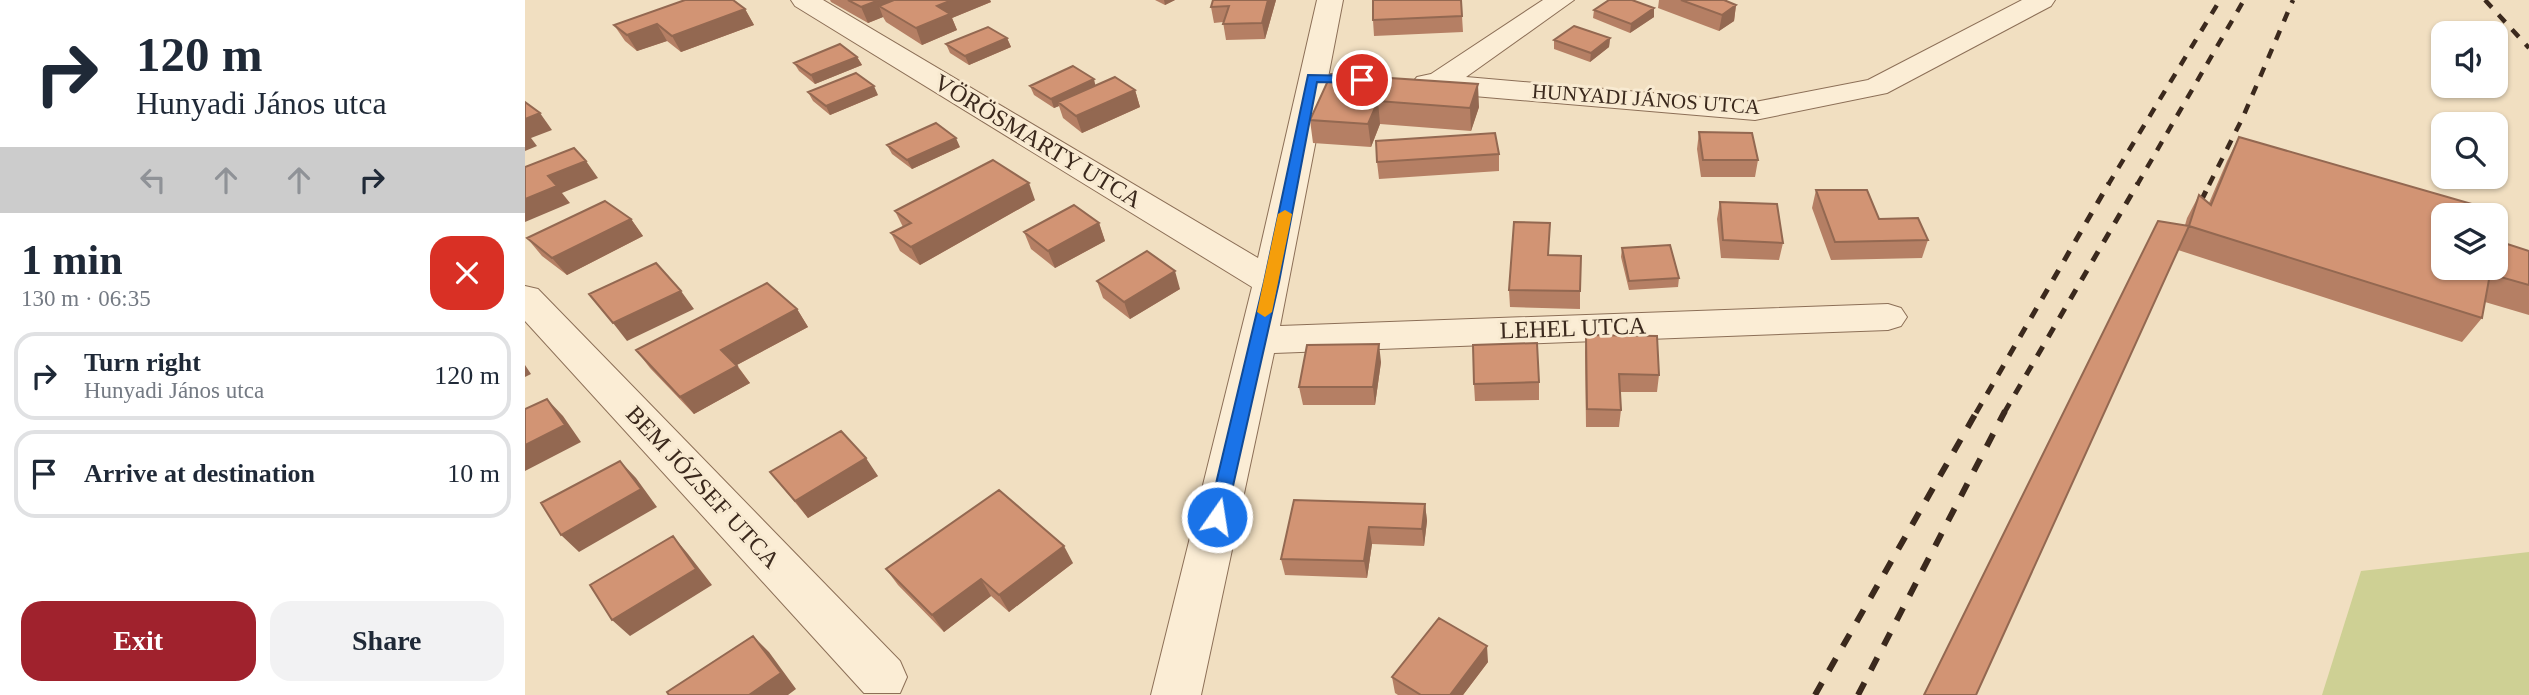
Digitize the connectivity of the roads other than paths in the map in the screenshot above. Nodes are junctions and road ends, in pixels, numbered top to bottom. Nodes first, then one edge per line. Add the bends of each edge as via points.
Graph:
1 (804, 0) edge
2 (1330, 0) edge
3 (1560, 0) edge
4 (2042, 0) edge
5 (1395, 81) edge
6 (1437, 83) junction
7 (1272, 282) junction
8 (525, 298) edge
9 (1888, 317) dead end
10 (1258, 340) junction
11 (881, 677) dead end
12 (1176, 695) edge

1 - 7 street, VÖRÖSMARTY UTCA
2 - 7 street via 1326,78
3 - 6 street
4 - 6 street, HUNYADI JÁNOS UTCA via 1877,87 1755,111
5 - 6 street, HUNYADI JÁNOS UTCA
7 - 10 street
8 - 11 street, BEM JÓZSEF UTCA
9 - 10 street, LEHEL UTCA
10 - 12 street

